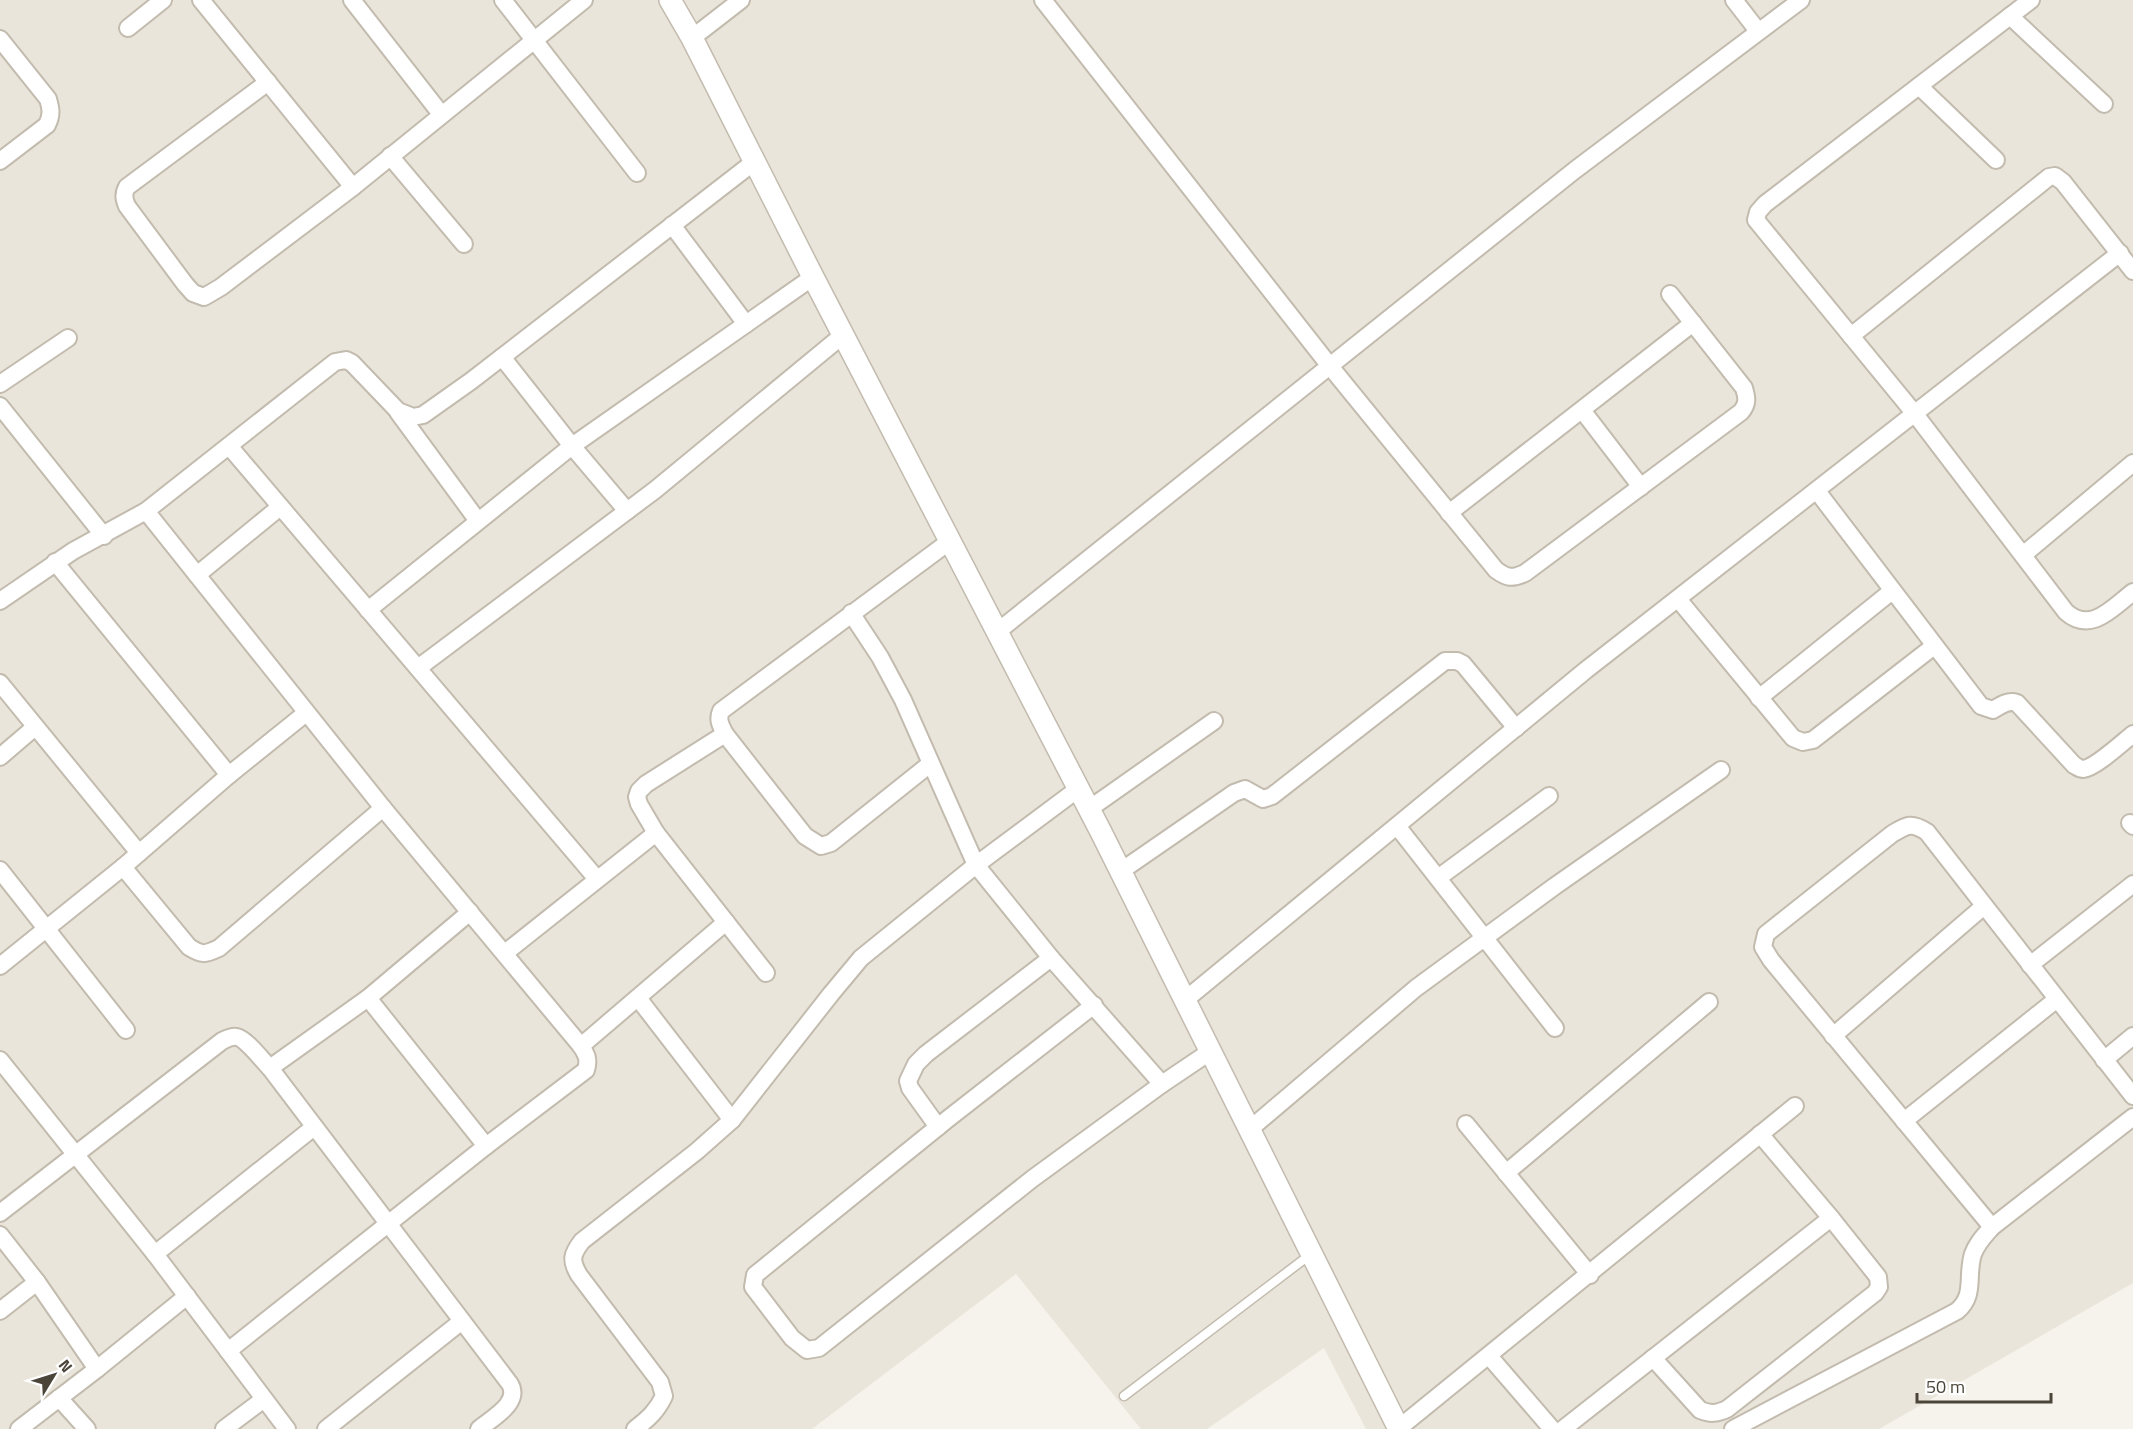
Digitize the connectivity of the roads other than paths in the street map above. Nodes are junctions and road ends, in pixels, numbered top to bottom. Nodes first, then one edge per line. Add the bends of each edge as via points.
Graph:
1 (164, 0) edge
2 (201, 0) edge
3 (352, 0) edge
4 (502, 0) edge
5 (584, 0) edge
6 (670, 0) edge
7 (741, 0) edge
8 (1043, 0) edge
9 (1734, 0) edge
10 (1802, 0) edge
11 (2031, 0) edge
12 (2010, 16) junction
13 (128, 28) dead end
14 (1758, 31) junction
15 (692, 38) junction
16 (0, 39) edge
17 (535, 39) junction
18 (268, 82) junction
19 (1918, 86) junction
20 (2104, 104) dead end
21 (441, 114) junction
22 (390, 156) junction
23 (1996, 160) dead end
24 (0, 161) edge
25 (754, 162) junction
26 (637, 173) dead end
27 (353, 187) junction
28 (672, 225) junction
29 (464, 244) dead end
30 (2120, 253) junction
31 (2133, 271) edge
32 (813, 277) junction
33 (1670, 294) dead end
34 (1693, 322) junction
35 (746, 324) junction
36 (843, 335) junction
37 (1851, 336) junction
38 (68, 338) dead end
39 (502, 357) junction
40 (1329, 365) junction
41 (0, 384) edge
42 (0, 406) edge
43 (1582, 410) junction
44 (398, 411) junction
45 (1915, 414) junction
46 (229, 446) junction
47 (572, 446) junction
48 (2133, 463) edge
49 (1641, 487) junction
50 (1817, 491) junction
51 (280, 507) junction
52 (146, 511) junction
53 (627, 511) junction
54 (1449, 513) junction
55 (478, 521) junction
56 (104, 536) junction
57 (950, 541) junction
58 (2023, 555) junction
59 (55, 562) junction
60 (197, 575) junction
61 (1892, 591) junction
62 (2133, 592) edge
63 (3, 593) edge
64 (1678, 599) junction
65 (368, 610) junction
66 (851, 613) junction
67 (997, 632) junction
68 (1934, 646) junction
69 (418, 668) junction
70 (0, 683) edge
71 (1759, 698) junction
72 (306, 713) junction
73 (1214, 721) dead end
74 (34, 727) junction
75 (1516, 728) junction
76 (725, 734) junction
77 (2133, 734) edge
78 (0, 757) edge
79 (930, 764) junction
80 (1721, 770) dead end
81 (230, 775) junction
82 (1078, 789) junction
83 (1549, 796) dead end
84 (383, 808) junction
85 (1089, 809) junction
86 (1397, 825) junction
87 (656, 833) junction
88 (139, 853) junction
89 (976, 865) junction
90 (123, 867) junction
91 (0, 870) edge
92 (1121, 871) junction
93 (1438, 878) junction
94 (597, 879) junction
95 (2133, 884) edge
96 (1984, 906) junction
97 (470, 912) junction
98 (726, 922) junction
99 (46, 928) junction
100 (1484, 938) junction
101 (505, 953) junction
102 (1051, 958) junction
103 (2031, 965) junction
104 (0, 966) edge
105 (766, 973) dead end
106 (368, 998) junction
107 (638, 998) junction
108 (2057, 999) junction
109 (1185, 1000) junction
110 (1709, 1002) dead end
111 (1094, 1005) junction
112 (1556, 1028) dead end
113 (126, 1030) dead end
114 (1833, 1036) junction
115 (2133, 1036) edge
116 (581, 1046) junction
117 (1210, 1051) junction
118 (0, 1060) edge
119 (2104, 1060) junction
120 (270, 1068) junction
121 (1162, 1084) junction
122 (2133, 1096) edge
123 (1795, 1106) dead end
124 (2133, 1117) edge
125 (732, 1120) junction
126 (1904, 1121) junction
127 (1466, 1124) dead end
128 (314, 1127) junction
129 (938, 1127) junction
130 (1250, 1129) junction
131 (1760, 1134) junction
132 (486, 1146) junction
133 (75, 1155) junction
134 (1506, 1173) junction
135 (0, 1213) edge
136 (1831, 1218) junction
137 (389, 1223) junction
138 (1992, 1227) junction
139 (0, 1235) edge
140 (1312, 1253) junction
141 (156, 1254) junction
142 (1590, 1275) junction
143 (37, 1282) junction
144 (187, 1296) junction
145 (0, 1311) edge
146 (462, 1321) junction
147 (228, 1351) junction
148 (1489, 1356) junction
149 (1653, 1358) junction
150 (98, 1369) junction
151 (1124, 1396) dead end
152 (59, 1398) junction
153 (264, 1399) junction
154 (19, 1429) edge
155 (87, 1429) edge
156 (224, 1429) edge
157 (287, 1429) edge
158 (326, 1429) edge
159 (479, 1429) edge
160 (635, 1429) edge
161 (1399, 1429) edge
162 (1552, 1429) edge
163 (1563, 1429) edge
164 (1733, 1429) edge

1 - 13 street
2 - 18 street
3 - 21 street
4 - 17 street
5 - 17 street
6 - 15 street
7 - 15 street
8 - 40 street
9 - 14 street
10 - 14 street
11 - 12 street
12 - 19 street
12 - 20 street
14 - 40 street
15 - 25 street
16 - 24 street via 48,99 51,117
17 - 21 street
17 - 26 street
18 - 27 street
18 - 27 street via 124,192 128,206 185,284 204,297 210,294
19 - 23 street
19 - 37 street via 1758,212 1756,220
21 - 22 street
22 - 27 street
22 - 29 street
25 - 28 street
25 - 32 street
28 - 35 street
28 - 39 street
30 - 31 street
30 - 37 street via 2063,182 2049,177
30 - 45 street
32 - 35 street
32 - 36 street
33 - 34 street
34 - 43 street
34 - 49 street via 1744,388 1746,405
35 - 47 street
36 - 53 street
36 - 57 street
37 - 45 street
38 - 41 street
39 - 44 street via 423,415 406,416
39 - 47 street
40 - 54 street
40 - 67 street
42 - 56 street
43 - 49 street
43 - 54 street
44 - 46 street via 352,363 340,360
44 - 55 street
45 - 50 street
45 - 58 street
46 - 51 street
46 - 52 street
47 - 53 street
47 - 55 street
48 - 58 street
49 - 54 street via 1514,578 1496,570
50 - 61 street
50 - 64 street
51 - 60 street
51 - 65 street
52 - 56 street
52 - 60 street
53 - 69 street
55 - 65 street
56 - 59 street
57 - 66 street
57 - 67 street
58 - 62 street via 2074,619 2093,621
59 - 63 street
59 - 81 street
60 - 72 street
61 - 68 street
61 - 71 street
64 - 71 street
64 - 75 street
65 - 69 street
66 - 76 street via 721,711 719,723
66 - 79 street via 892,679
67 - 82 street
68 - 71 street via 1814,740 1803,742 1793,738
68 - 77 street via 1981,706 1993,710 2006,702 2017,703 2080,769 2095,764
69 - 94 street
70 - 74 street
72 - 81 street
72 - 84 street
73 - 85 street
74 - 78 street
74 - 88 street
75 - 86 street
75 - 92 street via 1463,664 1445,661 1272,796 1263,799 1245,789 1234,793
76 - 79 street via 805,836 821,846 831,843
76 - 87 street via 639,791 639,804
79 - 89 street
80 - 100 street
81 - 88 street
82 - 85 street
82 - 89 street
83 - 93 street
84 - 90 street via 219,948 208,953 200,954 189,947
84 - 97 street
85 - 92 street
86 - 93 street
86 - 109 street
87 - 94 street
87 - 98 street
88 - 90 street
89 - 102 street
89 - 125 street via 861,958
90 - 99 street
91 - 99 street
92 - 109 street
93 - 100 street
94 - 101 street
95 - 103 street
96 - 103 street
96 - 114 street
96 - 114 street via 1927,832 1916,825 1905,826 1767,934 1763,947 1771,960
97 - 101 street
97 - 106 street
98 - 105 street
98 - 107 street
99 - 104 street
99 - 113 street
100 - 112 street
100 - 130 street via 1416,988
101 - 116 street
102 - 111 street
102 - 129 street via 916,1064 908,1081 910,1088
103 - 108 street
106 - 120 street
106 - 132 street
107 - 116 street
107 - 125 street
108 - 119 street
108 - 126 street
109 - 117 street
110 - 134 street
111 - 121 street
111 - 129 street
114 - 126 street
115 - 119 street
116 - 132 street via 587,1055 586,1070
117 - 121 street
117 - 130 street
118 - 133 street
119 - 122 street
120 - 128 street
120 - 133 street via 244,1041 227,1038
121 - 129 street via 1032,1179 819,1348 802,1347 753,1287 755,1275
123 - 131 street
124 - 138 street
125 - 160 street via 582,1241 572,1257 579,1275 660,1382 664,1396 659,1407
126 - 138 street
127 - 134 street
128 - 137 street
128 - 141 street
130 - 140 street
131 - 136 street
131 - 142 street
132 - 137 street
133 - 135 street
133 - 141 street
134 - 142 street
136 - 149 street
136 - 149 street via 1878,1277 1875,1293 1717,1413 1700,1410
137 - 146 street
137 - 147 street
138 - 164 street via 1972,1256 1969,1296 1957,1311
139 - 143 street
140 - 151 lane
140 - 161 street
141 - 144 street
142 - 148 street
143 - 145 street
143 - 150 street
144 - 147 street
144 - 150 street
146 - 158 street
146 - 159 street via 513,1390 508,1404
147 - 153 street
148 - 161 street
148 - 162 street
149 - 163 street
150 - 152 street
152 - 154 street
152 - 155 street
153 - 156 street
153 - 157 street

